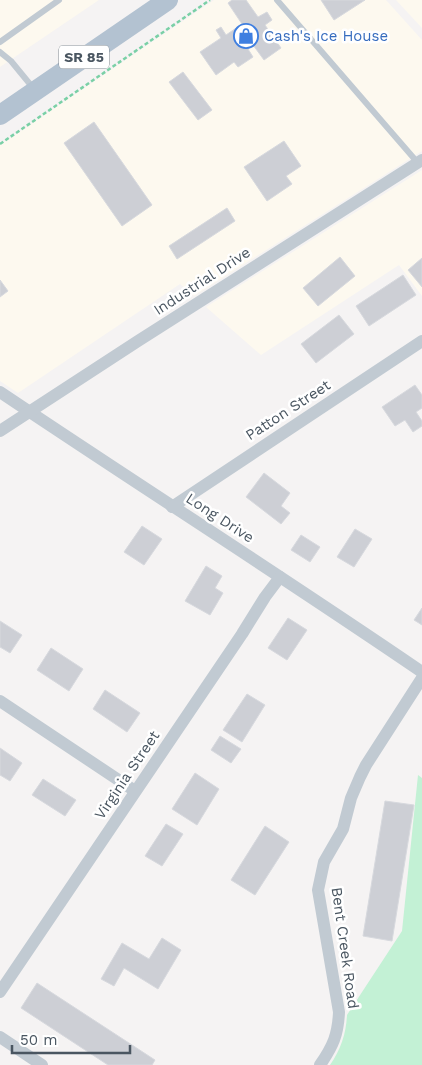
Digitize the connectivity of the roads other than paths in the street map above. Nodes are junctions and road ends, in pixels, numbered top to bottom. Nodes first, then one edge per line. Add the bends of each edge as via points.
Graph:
1 (59, 0) edge
2 (168, 0) edge
3 (277, 0) edge
4 (0, 42) edge
5 (0, 52) edge
6 (35, 91) junction
7 (0, 115) edge
8 (420, 161) edge
9 (422, 341) edge
10 (0, 392) edge
11 (30, 412) junction
12 (0, 431) edge
13 (172, 506) junction
14 (280, 577) junction
15 (422, 672) edge
16 (422, 678) edge
17 (0, 701) edge
18 (135, 791) junction
19 (4, 977) edge
20 (0, 992) edge
21 (0, 1037) edge
22 (42, 1065) edge
23 (320, 1065) edge

1 - 4 lane
2 - 6 main road, SR 85
3 - 8 lane
5 - 6 lane
6 - 7 main road, SR 85
8 - 11 street, Industrial Drive
9 - 13 street, Patton Street
10 - 11 street, Long Drive
11 - 12 street, Industrial Drive
11 - 13 street, Long Drive
13 - 14 street, Long Drive
14 - 15 street, Long Drive
14 - 18 street, Virginia Street
16 - 23 street, Bent Creek Road via 366,764 343,829 324,862 318,890 339,1012 334,1044
17 - 18 street
18 - 19 street, Virginia Street
19 - 20 street, Virginia Street
21 - 22 street

